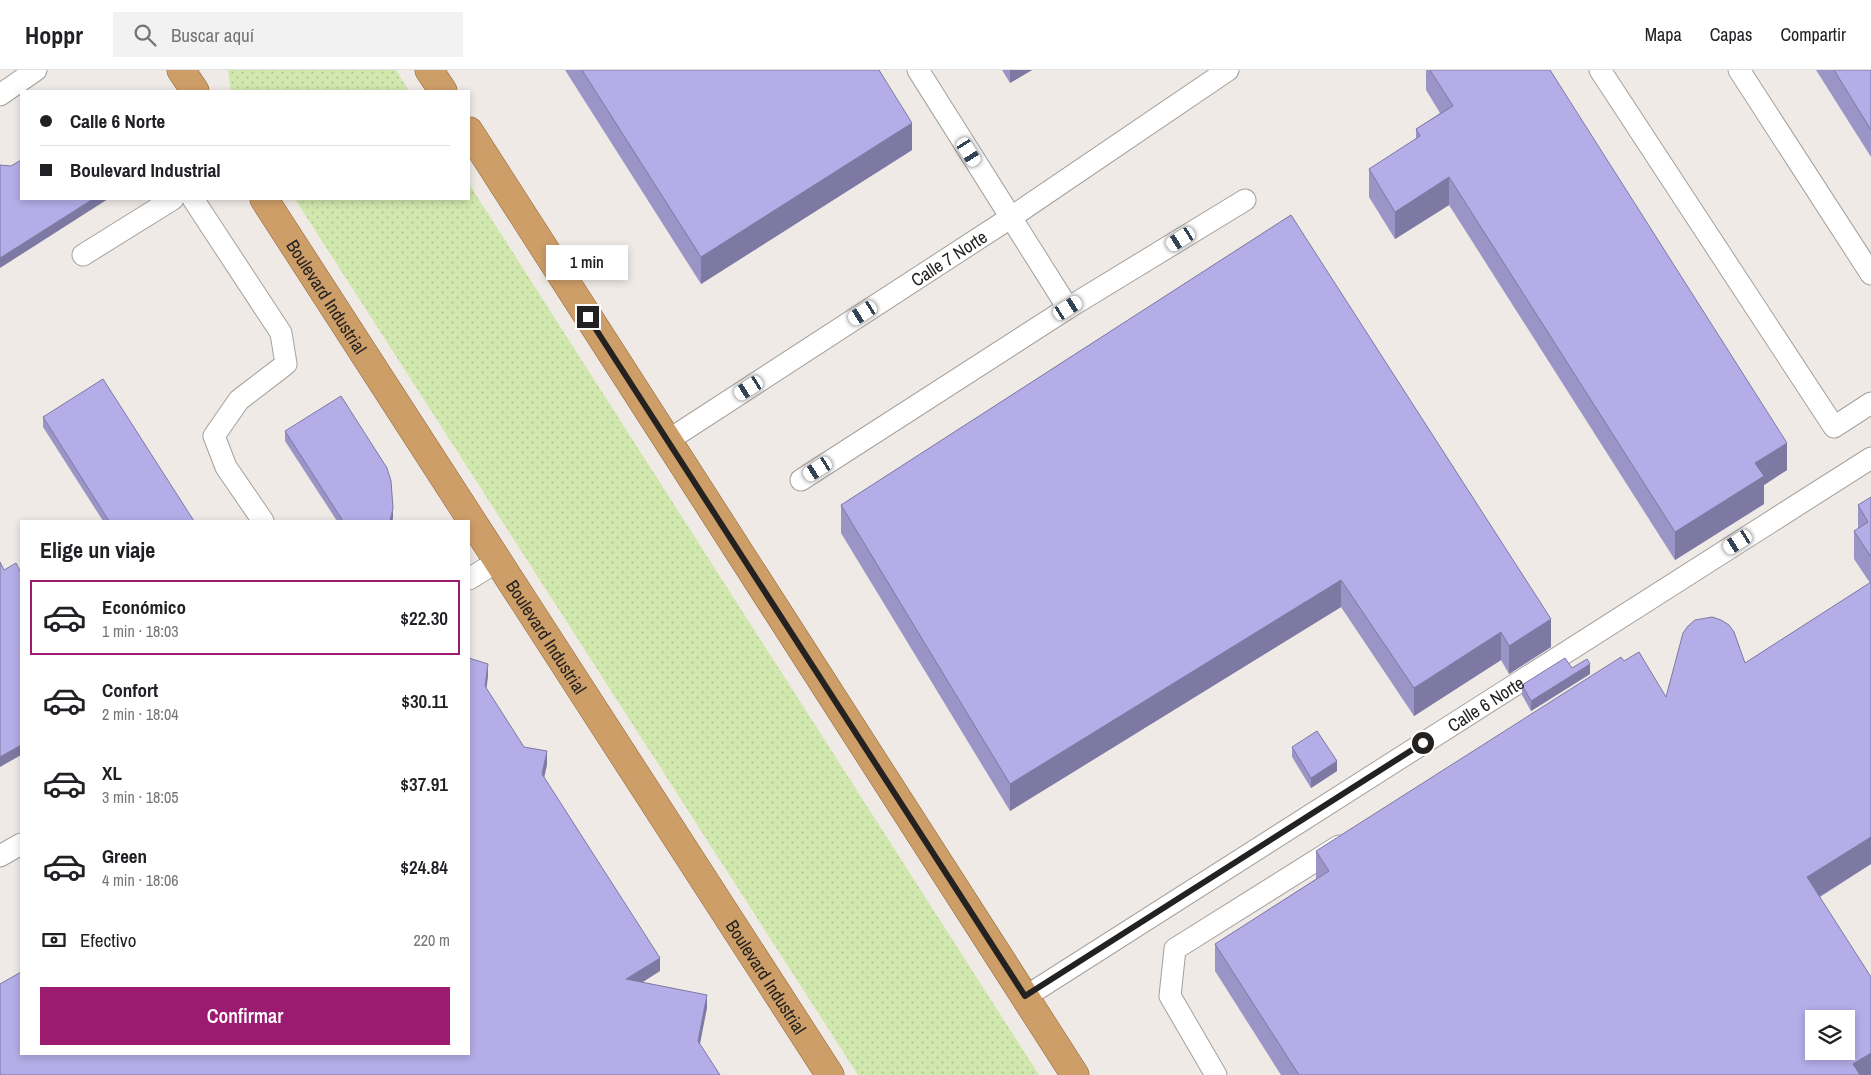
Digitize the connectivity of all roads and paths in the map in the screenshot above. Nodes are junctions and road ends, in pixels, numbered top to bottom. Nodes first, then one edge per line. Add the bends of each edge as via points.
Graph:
1 (36, 70) edge
2 (181, 70) edge
3 (429, 70) edge
4 (918, 70) edge
5 (1228, 70) edge
6 (1600, 70) edge
7 (1739, 70) edge
8 (194, 90) edge
9 (442, 90) edge
10 (0, 95) edge
11 (470, 133) edge
12 (171, 200) edge
13 (194, 200) edge
14 (265, 200) edge
15 (1245, 200) dead end
16 (1010, 218) junction
17 (83, 254) dead end
18 (1871, 274) edge
19 (1068, 308) junction
20 (1871, 403) edge
21 (667, 441) junction
22 (1871, 458) edge
23 (801, 480) dead end
24 (262, 520) edge
25 (498, 561) junction
26 (470, 578) edge
27 (1359, 834) edge
28 (20, 845) edge
29 (0, 856) edge
30 (1025, 996) junction
31 (830, 1075) edge
32 (1075, 1075) edge
33 (1216, 1075) edge

1 - 10 lane
2 - 8 highway
3 - 9 highway
4 - 16 lane
5 - 16 lane, Calle 7 Norte
6 - 20 lane via 1834,427
7 - 18 lane
11 - 21 highway
12 - 17 lane
13 - 24 lane via 281,333 286,364 238,400 214,436 226,467
14 - 25 highway, Boulevard Industrial
15 - 19 lane
16 - 19 lane
16 - 21 lane, Calle 7 Norte
19 - 23 lane
21 - 30 highway
22 - 30 lane, Calle 6 Norte
25 - 26 lane
25 - 31 highway, Boulevard Industrial
27 - 33 lane via 1175,949 1170,996
28 - 29 lane
30 - 32 highway

